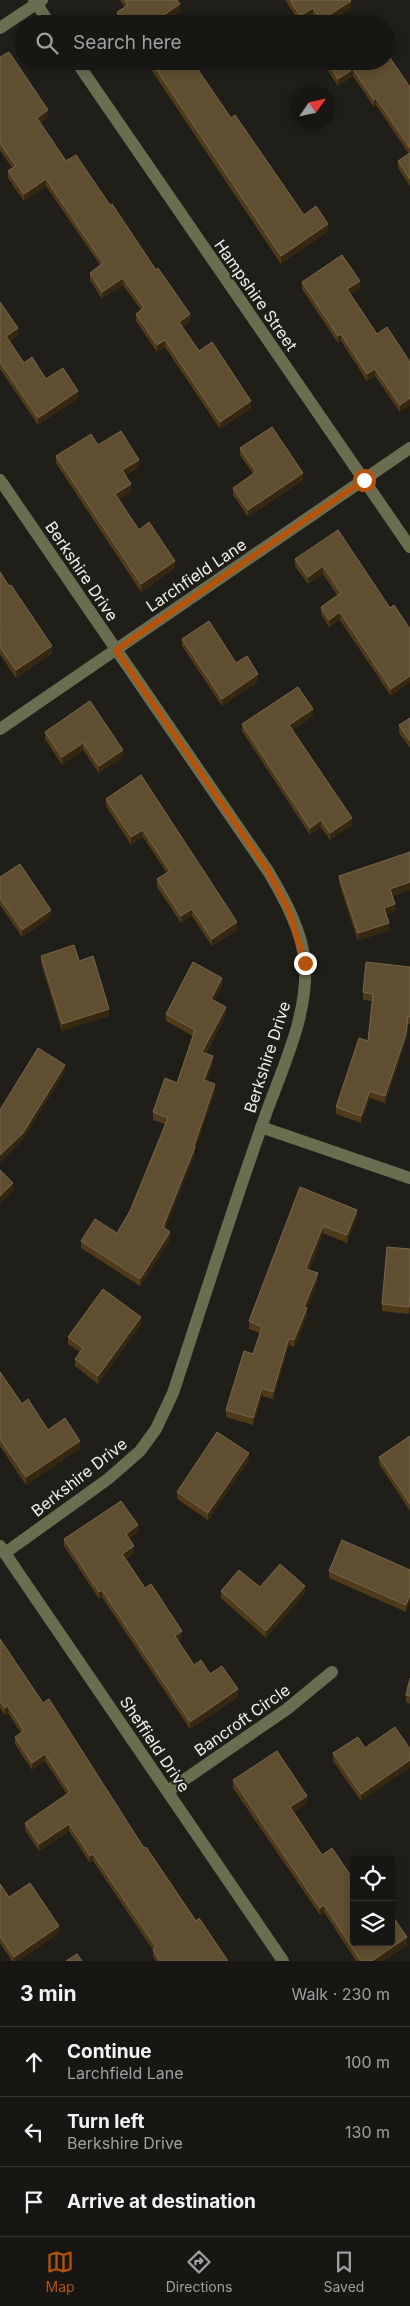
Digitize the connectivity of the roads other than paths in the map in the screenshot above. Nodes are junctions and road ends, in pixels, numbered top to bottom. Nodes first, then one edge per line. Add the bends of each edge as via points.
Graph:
1 (37, 1) edge
2 (18, 15) edge
3 (45, 15) edge
4 (15, 17) edge
5 (0, 28) edge
6 (82, 70) edge
7 (410, 448) edge
8 (0, 480) edge
9 (364, 480) junction
10 (410, 547) edge
11 (116, 650) junction
12 (0, 729) edge
13 (261, 1127) junction
14 (410, 1178) edge
15 (3, 1550) edge
16 (332, 1672) dead end
17 (168, 1791) junction
18 (284, 1961) edge

1 - 2 street
1 - 3 street
4 - 5 street
6 - 9 street, Hampshire Street
7 - 9 street, Larchfield Lane
8 - 11 street, Berkshire Drive
9 - 10 street, Hampshire Street
9 - 11 street, Larchfield Lane
11 - 12 street, Larchfield Lane
11 - 13 street, Berkshire Drive via 268,871 289,911 303,952 305,976 298,1021
13 - 14 street
13 - 15 street, Berkshire Drive via 173,1393 156,1429 129,1462
15 - 17 street, Sheffield Drive
16 - 17 street, Bancroft Circle via 287,1709
17 - 18 street, Sheffield Drive

